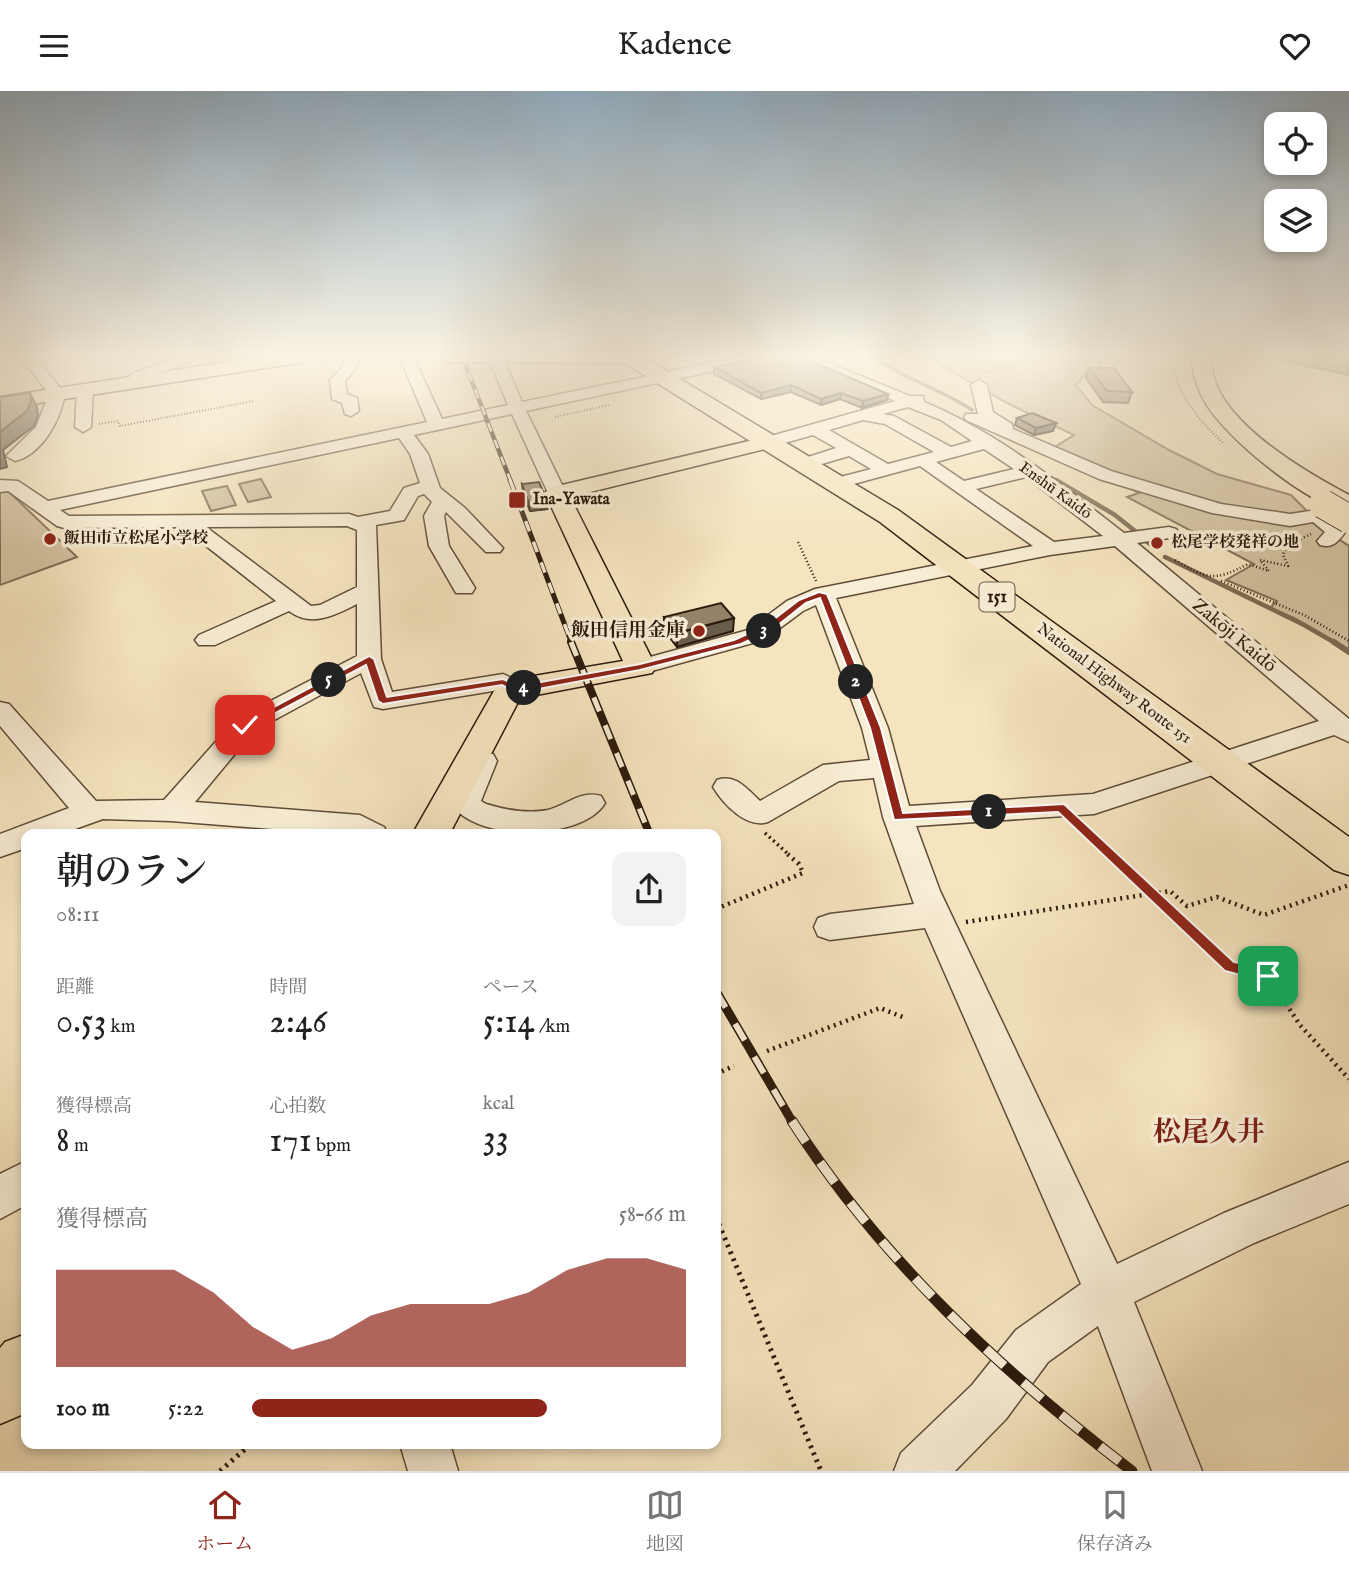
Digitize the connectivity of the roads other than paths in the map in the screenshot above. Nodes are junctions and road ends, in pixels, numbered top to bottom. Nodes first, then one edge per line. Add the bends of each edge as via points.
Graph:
1 (48, 420) edge
2 (83, 420) edge
3 (436, 420) edge
4 (461, 420) edge
5 (522, 420) edge
6 (734, 420) edge
7 (846, 420) edge
8 (891, 420) edge
9 (952, 420) edge
10 (981, 420) edge
11 (996, 420) edge
12 (1212, 420) edge
13 (1231, 420) edge
14 (438, 425) junction
15 (83, 427) road end
16 (815, 429) junction
17 (1005, 432) junction
18 (404, 433) junction
19 (770, 442) junction
20 (985, 443) junction
21 (852, 449) junction
22 (949, 453) junction
23 (15, 456) dead end
24 (922, 460) junction
25 (806, 464) junction
26 (886, 470) junction
27 (1029, 471) junction
28 (839, 483) junction
29 (0, 486) edge
30 (961, 487) junction
31 (557, 493) junction
32 (436, 502) junction
33 (46, 507) junction
34 (1336, 516) edge
35 (186, 521) junction
36 (355, 523) junction
37 (1169, 533) dead end
38 (1130, 539) junction
39 (493, 548) dead end
40 (1050, 549) junction
41 (958, 567) junction
42 (464, 588) dead end
43 (367, 591) junction
44 (822, 594) junction
45 (291, 602) junction
46 (207, 640) dead end
47 (369, 659) junction
48 (640, 667) junction
49 (517, 690) junction
50 (4, 722) edge
51 (1344, 729) edge
52 (480, 742) junction
53 (1221, 764) junction
54 (886, 768) junction
55 (727, 787) dead end
56 (591, 803) dead end
57 (171, 811) junction
58 (90, 813) junction
59 (898, 817) junction
60 (42, 829) edge
61 (364, 829) edge
62 (433, 829) edge
63 (21, 836) edge
64 (0, 846) edge
65 (1349, 859) edge
66 (938, 920) junction
67 (830, 927) dead end
68 (1349, 1183) edge
69 (21, 1185) edge
70 (0, 1198) edge
71 (1107, 1292) junction
72 (21, 1369) edge
73 (0, 1394) edge
74 (426, 1449) edge
75 (433, 1471) edge
76 (919, 1471) edge
77 (1177, 1471) edge

1 - 23 street via 31,445
2 - 15 street
3 - 14 street
4 - 14 street
5 - 31 street
6 - 19 highway, National Highway Route 151 / 151
7 - 16 street
8 - 22 street
9 - 20 street, Enshū Kaidō
10 - 17 street
11 - 17 street via 1010,429
12 - 34 highway via 1230,439
13 - 34 highway
14 - 18 street
16 - 19 street
16 - 21 street
17 - 34 street via 1105,475 1219,509 1290,520
18 - 32 street via 419,454
18 - 33 street
19 - 25 highway, National Highway Route 151 / 151
19 - 31 main road
20 - 22 street
20 - 27 street, Enshū Kaidō
21 - 25 street
21 - 26 street
22 - 24 street
24 - 26 street
24 - 30 street
25 - 28 highway, National Highway Route 151 / 151
26 - 28 street
27 - 30 street
27 - 38 street, Enshū Kaidō
28 - 41 highway, National Highway Route 151 / 151
29 - 33 street via 12,485
30 - 40 street
31 - 48 main road
32 - 36 street via 423,488 409,494 397,516
32 - 39 street via 458,512
32 - 42 street via 439,545
33 - 35 street via 64,522
35 - 36 street
35 - 45 street
36 - 43 street via 367,527
37 - 38 street
38 - 40 street
38 - 51 street, Zakōji Kaidō
40 - 41 street
41 - 44 street
41 - 53 highway, National Highway Route 151 / 151
43 - 45 street via 324,613 306,613
43 - 47 street
44 - 48 street via 795,606 756,635
44 - 54 street
45 - 46 street
47 - 49 street via 383,701 503,682
47 - 57 street via 245,725
48 - 49 main road
49 - 52 main road via 505,698
50 - 58 street
51 - 53 street
52 - 56 street via 488,750 466,804 472,811 520,824 547,823
52 - 62 main road
53 - 59 street via 1094,804
53 - 65 highway, National Highway Route 151 / 151
54 - 55 street via 833,772 758,815
54 - 59 street
57 - 58 street via 103,809
57 - 61 street via 342,823
58 - 60 street
59 - 66 street
63 - 64 street
66 - 67 street
66 - 71 street
68 - 71 street via 1239,1228
69 - 70 street
71 - 76 street via 1032,1346 989,1402
71 - 77 street
72 - 73 main road
74 - 75 street

